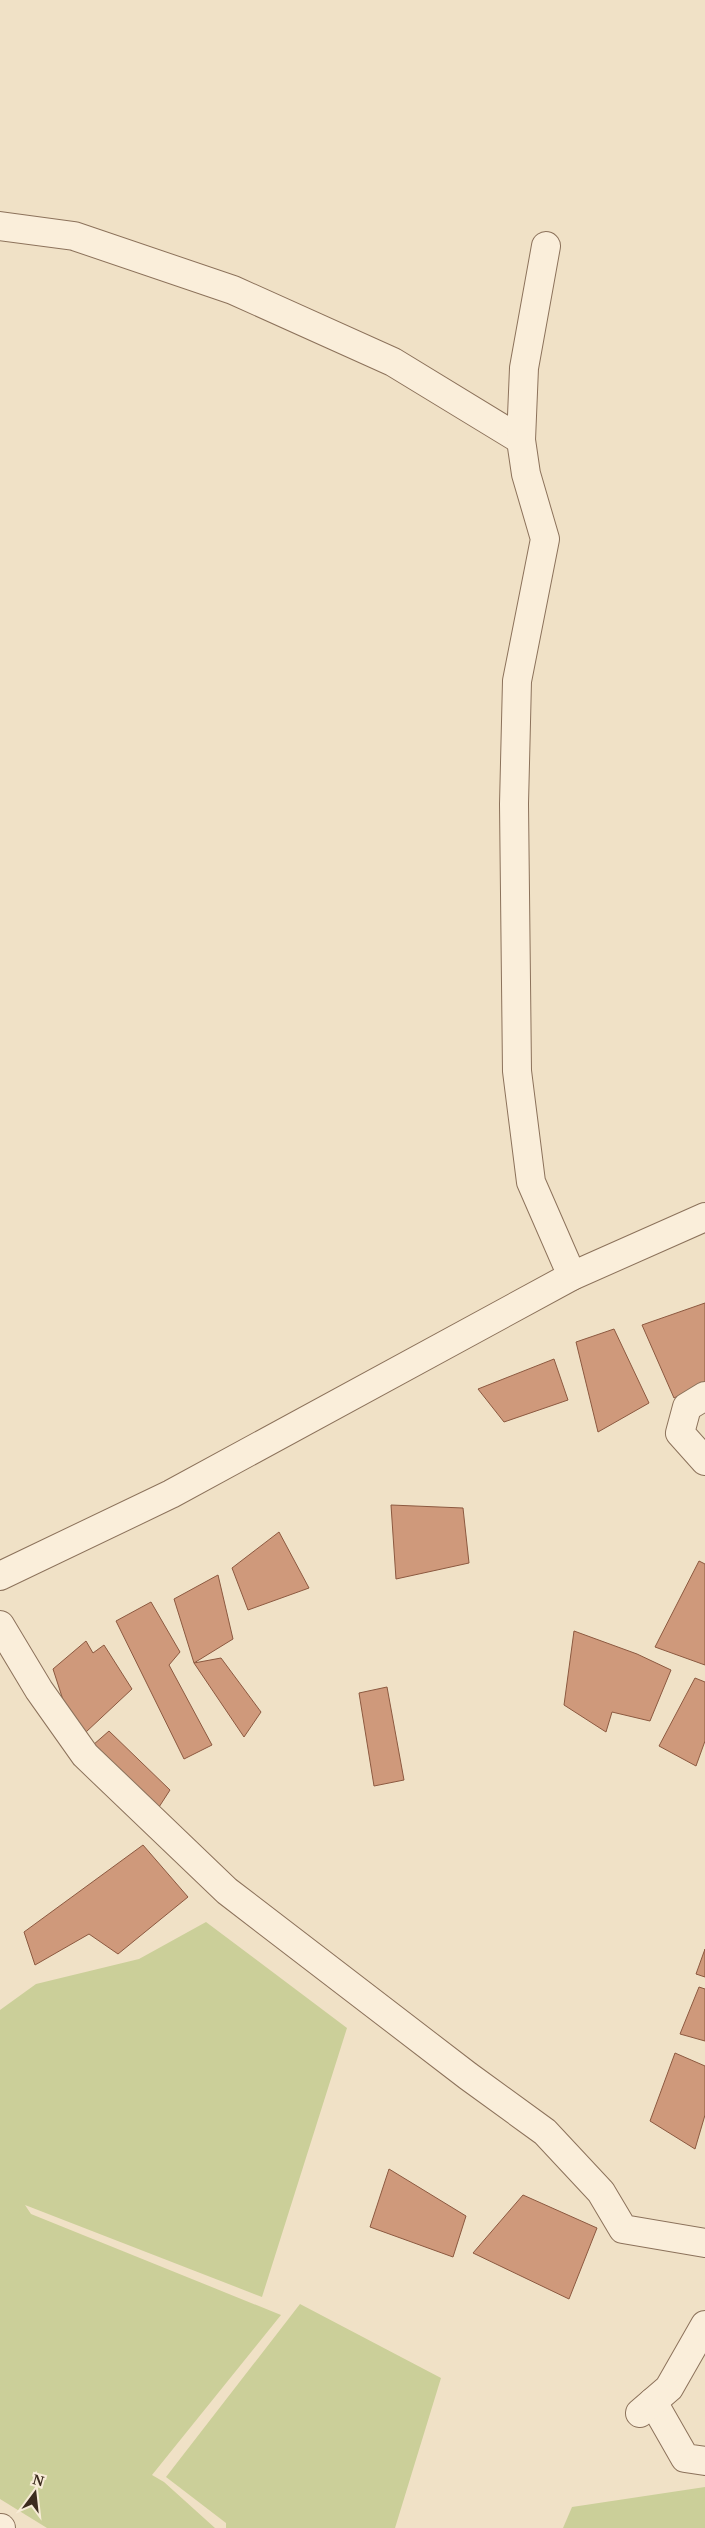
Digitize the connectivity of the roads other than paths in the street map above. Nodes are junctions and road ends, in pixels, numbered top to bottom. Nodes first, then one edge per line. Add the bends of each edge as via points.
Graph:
1 (0, 226) edge
2 (546, 246) dead end
3 (521, 440) junction
4 (705, 1217) edge
5 (572, 1276) junction
6 (705, 1396) edge
7 (705, 1461) edge
8 (0, 1576) edge
9 (0, 1626) edge
10 (705, 2243) edge
11 (705, 2325) edge
12 (705, 2461) edge

1 - 3 street via 74,236 233,290 393,362
2 - 3 street via 524,368
3 - 5 street via 526,474 545,539 517,681 514,804 517,1071 531,1182
4 - 5 street
5 - 8 street via 172,1494
6 - 7 street via 687,1407 680,1432
9 - 10 street via 39,1690 85,1755 227,1892 545,2132 601,2192 624,2229
11 - 12 street via 669,2388 646,2407 685,2458

